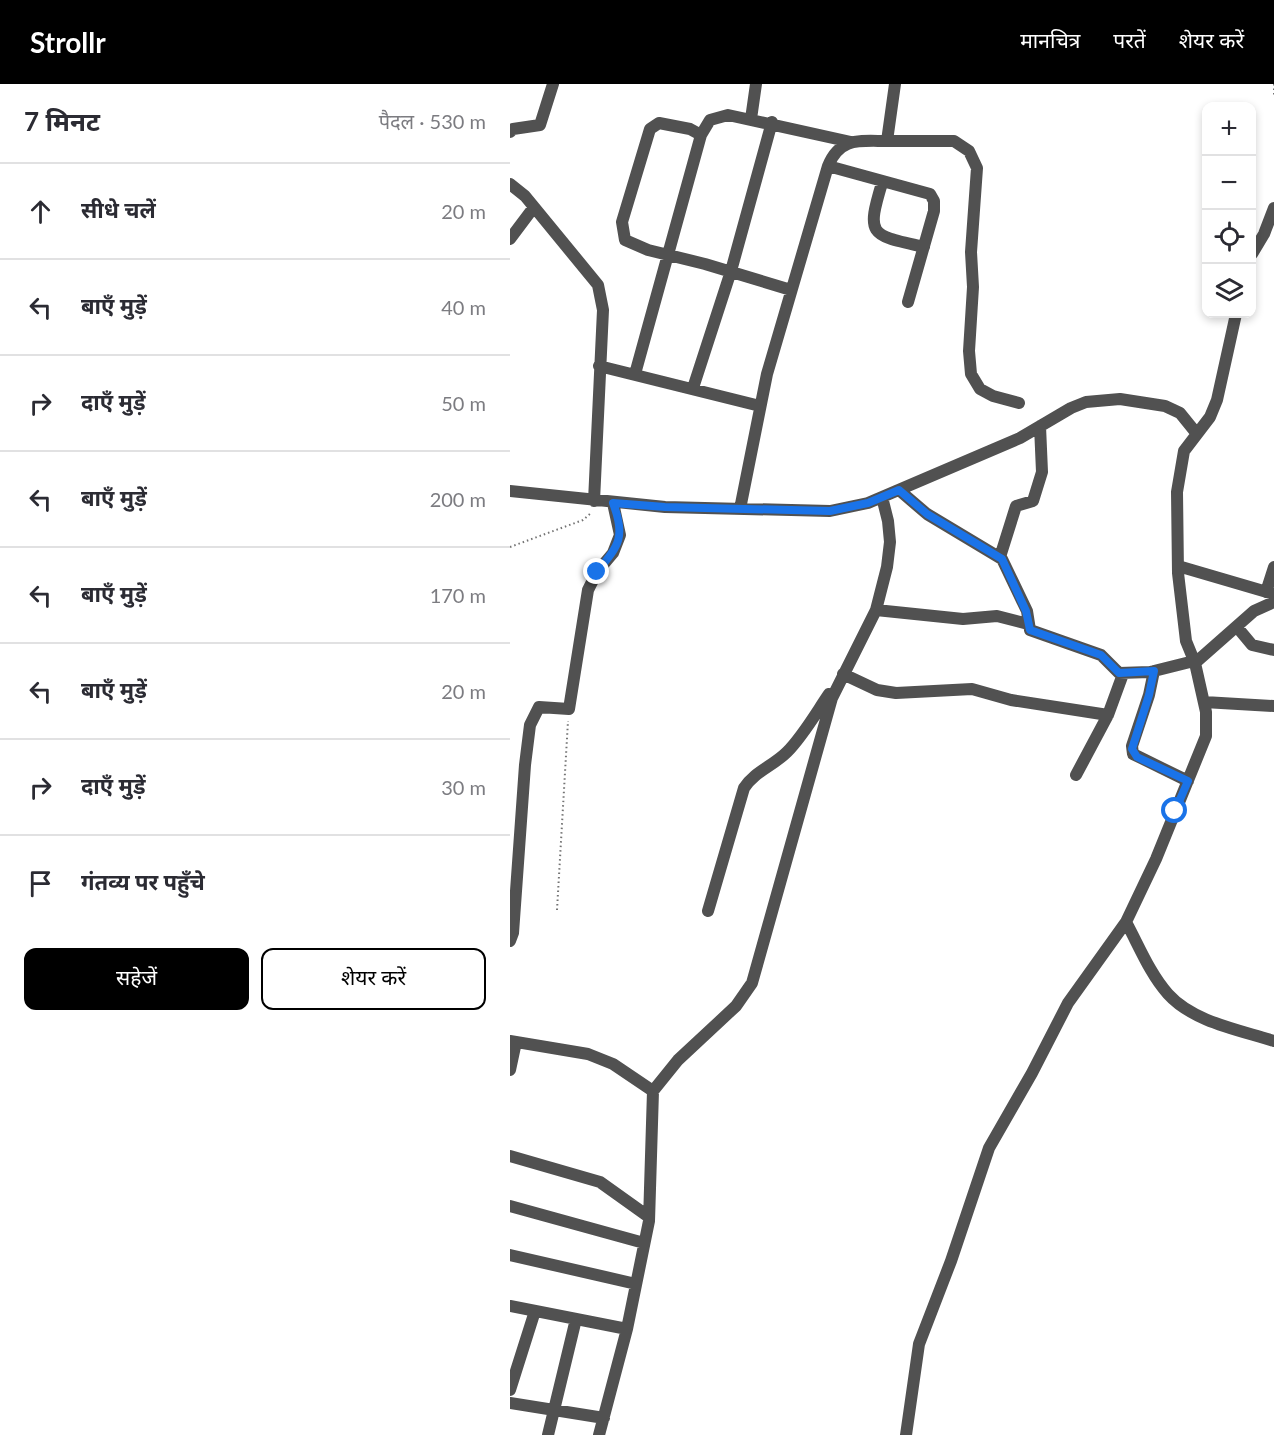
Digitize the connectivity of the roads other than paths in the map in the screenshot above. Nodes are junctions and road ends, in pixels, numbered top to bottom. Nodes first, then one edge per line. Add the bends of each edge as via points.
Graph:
1 (554, 84) edge
2 (756, 84) edge
3 (895, 84) edge
4 (751, 119) junction
5 (772, 122) junction
6 (510, 132) edge
7 (701, 135) junction
8 (887, 141) junction
9 (851, 142) junction
10 (828, 166) junction
11 (882, 183) junction
12 (510, 184) edge
13 (534, 207) junction
14 (1274, 208) edge
15 (510, 239) edge
16 (1256, 246) edge
17 (924, 247) junction
18 (668, 255) junction
19 (730, 271) junction
20 (791, 290) junction
21 (908, 302) dead end
22 (1235, 318) edge
23 (599, 366) junction
24 (635, 374) junction
25 (693, 388) junction
26 (1018, 403) dead end
27 (760, 406) junction
28 (1040, 426) junction
29 (1197, 434) junction
30 (899, 490) junction
31 (510, 491) edge
32 (882, 497) junction
33 (594, 501) junction
34 (613, 503) junction
35 (741, 509) junction
36 (1000, 557) junction
37 (1178, 566) junction
38 (1274, 567) edge
39 (1271, 596) edge
40 (876, 610) junction
41 (1028, 624) junction
42 (1237, 627) junction
43 (1274, 650) edge
44 (1194, 662) junction
45 (1154, 671) junction
46 (1123, 674) junction
47 (840, 678) junction
48 (1204, 702) junction
49 (1274, 706) edge
50 (1108, 715) junction
51 (1076, 775) dead end
52 (1188, 781) junction
53 (708, 911) dead end
54 (1126, 922) junction
55 (510, 941) edge
56 (513, 1041) edge
57 (1274, 1041) edge
58 (510, 1070) edge
59 (653, 1091) junction
60 (510, 1156) edge
61 (510, 1206) edge
62 (649, 1216) junction
63 (644, 1242) junction
64 (510, 1255) edge
65 (636, 1284) junction
66 (510, 1306) edge
67 (535, 1311) junction
68 (576, 1319) junction
69 (627, 1329) junction
70 (510, 1390) edge
71 (510, 1403) edge
72 (555, 1411) junction
73 (604, 1418) junction
74 (548, 1435) edge
75 (599, 1435) edge
76 (906, 1435) edge

1 - 6 street via 540,126
2 - 4 street
3 - 8 street
4 - 5 street
4 - 7 street via 717,116
5 - 9 street
5 - 19 street
7 - 18 street
7 - 18 street via 659,123 650,129 622,222 625,240
8 - 9 street
8 - 26 street via 954,141 969,151 977,168 970,252 970,374 981,389
9 - 10 street via 839,147
10 - 11 street
10 - 20 street
11 - 17 street via 873,227 891,240
11 - 17 street via 930,194 934,211
12 - 13 street
13 - 15 street
13 - 23 street via 598,285 603,310
14 - 16 street
17 - 21 street
18 - 19 street
18 - 24 street
19 - 20 street
19 - 25 street
20 - 27 street
22 - 29 street via 1217,400
23 - 24 street
23 - 33 street
24 - 25 street
25 - 27 street
27 - 35 street
28 - 29 street via 1086,402 1120,399 1165,406 1180,413
28 - 30 street
28 - 36 street via 1042,472 1038,490 1034,501 1016,506
29 - 37 street via 1180,463
30 - 32 street
30 - 36 street via 927,514
31 - 33 street
32 - 35 street via 830,511
32 - 40 street via 890,542
33 - 34 street
34 - 35 street
34 - 55 street via 620,535 614,553 588,590 569,709 539,707 530,725
36 - 41 street via 1026,611
37 - 39 street
37 - 44 street via 1186,641
38 - 39 street
39 - 42 street
40 - 41 street via 963,619 997,616
40 - 47 street
41 - 46 street via 1030,630 1101,655 1113,670
42 - 43 street via 1252,645
42 - 44 street
44 - 45 street
44 - 48 street
45 - 46 street
45 - 52 street via 1133,754
46 - 50 street
47 - 50 street via 896,693 972,689 1011,700
47 - 53 street via 790,750 752,777 744,788
47 - 59 street via 752,983 736,1006 678,1060
48 - 49 street
48 - 52 street via 1206,735
50 - 51 street
52 - 54 street
54 - 57 street via 1159,982 1178,1003 1215,1021
54 - 76 street via 1068,1003 989,1148 919,1344
56 - 58 street
56 - 59 street via 588,1054 613,1064
59 - 62 street
60 - 62 street via 600,1182
61 - 63 street
62 - 63 street
63 - 65 street
64 - 65 street
65 - 69 street
66 - 67 street
67 - 68 street
67 - 70 street
68 - 69 street
68 - 72 street
69 - 73 street
71 - 72 street
72 - 73 street
72 - 74 street
73 - 75 street

